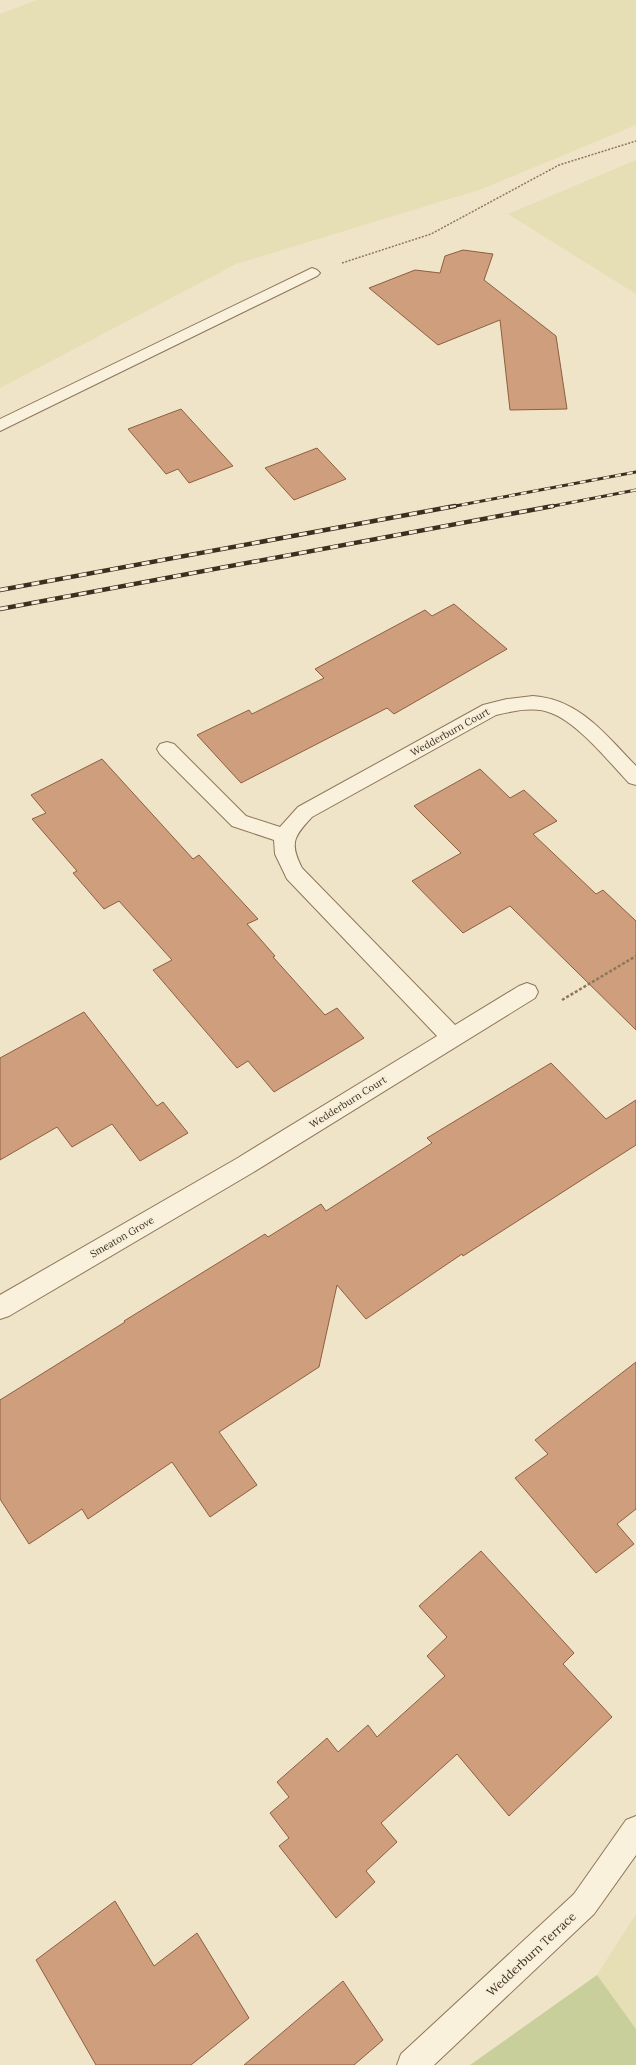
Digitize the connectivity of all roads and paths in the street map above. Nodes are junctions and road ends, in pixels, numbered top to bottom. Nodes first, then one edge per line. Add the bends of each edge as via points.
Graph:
1 (636, 141) edge
2 (312, 273) joint
3 (0, 426) edge
4 (167, 749) dead end
5 (636, 778) edge
6 (284, 836) junction
7 (636, 956) edge
8 (527, 992) dead end
9 (563, 1000) dead end
10 (453, 1038) junction
11 (244, 1166) joint
12 (0, 1308) edge
13 (636, 1830) edge
14 (412, 2065) edge

1 - 2 path via 560,165 431,234
2 - 3 street
4 - 6 street via 238,821
5 - 6 street, Wedderburn Court via 574,717 559,708 540,704 514,704 490,710 305,812
6 - 10 street via 284,854 294,873
7 - 9 path
8 - 10 street, Wedderburn Court
10 - 11 street, Wedderburn Court
11 - 12 street, Smeaton Grove
13 - 14 street, Wedderburn Terrace via 584,1904

